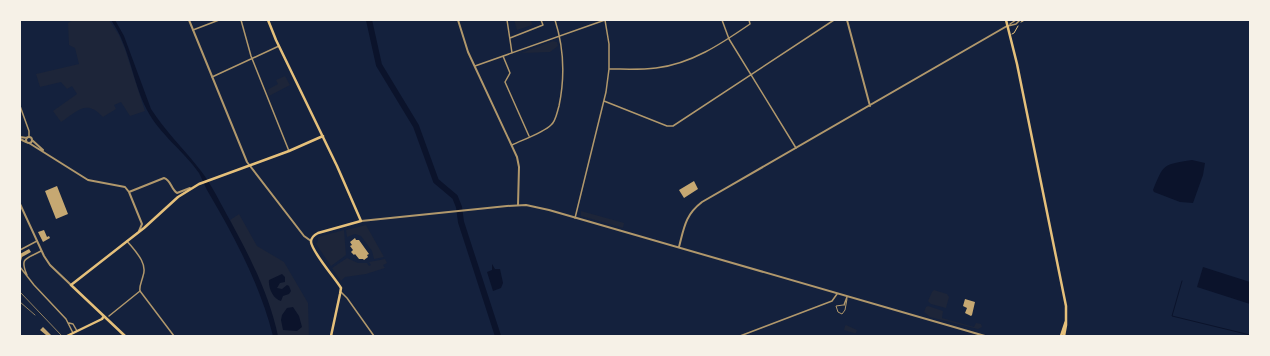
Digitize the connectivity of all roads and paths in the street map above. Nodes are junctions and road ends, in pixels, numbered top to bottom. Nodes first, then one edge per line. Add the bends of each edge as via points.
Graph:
1 (189, 20) edge
2 (219, 20) edge
3 (241, 20) edge
4 (268, 20) edge
5 (458, 20) edge
6 (506, 20) edge
7 (541, 20) edge
8 (555, 20) edge
9 (605, 20) edge
10 (722, 20) edge
11 (749, 20) edge
12 (834, 20) edge
13 (847, 20) edge
14 (1006, 20) edge
15 (1016, 20) edge
16 (1020, 20) edge
17 (1025, 20) edge
18 (1008, 26) junction
19 (193, 30) junction
20 (1010, 34) junction
21 (559, 36) junction
22 (510, 38) junction
23 (729, 39) junction
24 (279, 46) junction
25 (512, 53) junction
26 (503, 56) junction
27 (252, 59) junction
28 (475, 66) junction
29 (609, 69) junction
30 (751, 75) junction
31 (212, 77) junction
32 (604, 101) junction
33 (20, 106) edge
34 (870, 106) junction
35 (323, 136) junction
36 (529, 136) junction
37 (20, 138) edge
38 (28, 138) junction
39 (32, 140) junction
40 (28, 142) junction
41 (512, 145) junction
42 (796, 148) junction
43 (44, 151) junction
44 (289, 151) junction
45 (250, 165) junction
46 (195, 186) junction
47 (128, 192) junction
48 (20, 204) edge
49 (518, 205) junction
50 (575, 218) junction
51 (361, 221) junction
52 (138, 232) junction
53 (37, 241) junction
54 (127, 241) junction
55 (311, 241) junction
56 (679, 247) junction
57 (20, 250) edge
58 (41, 251) junction
59 (20, 267) edge
60 (29, 279) junction
61 (71, 285) junction
62 (140, 292) junction
63 (341, 292) junction
64 (838, 294) junction
65 (847, 297) junction
66 (844, 305) joint
67 (104, 316) junction
68 (109, 316) dead end
69 (69, 323) junction
70 (77, 331) junction
71 (73, 333) junction
72 (68, 336) edge
73 (125, 336) edge
74 (174, 336) edge
75 (331, 336) edge
76 (374, 336) edge
77 (740, 336) edge
78 (985, 336) edge
79 (1062, 336) edge

1 - 19 street
2 - 19 street
3 - 27 street
4 - 24 main road
5 - 28 street
6 - 22 street
7 - 22 street via 543,25
8 - 21 street
9 - 21 street
9 - 29 street
10 - 23 street
11 - 23 street via 750,24
12 - 30 street
13 - 34 street
14 - 18 main road
15 - 18 street
16 - 18 street
17 - 20 path
18 - 20 main road
18 - 34 street
19 - 31 street
20 - 79 main road via 1066,306
21 - 25 street
21 - 36 street via 563,76 556,117 550,126
22 - 25 street
23 - 29 street via 702,54 675,64 656,68
23 - 30 street
24 - 27 street
24 - 35 main road
25 - 26 street
26 - 28 street
26 - 36 street via 510,73 506,82
27 - 31 street
27 - 44 street
28 - 41 street
29 - 32 street
30 - 32 street via 670,127
30 - 42 street
31 - 45 street
32 - 50 street
33 - 38 street
34 - 42 street
35 - 44 main road
35 - 51 main road
36 - 41 street
37 - 38 street
37 - 40 street
38 - 39 street
38 - 40 street
39 - 40 street
39 - 43 street
40 - 43 street
41 - 49 street via 518,162
42 - 56 street via 696,207 687,219
43 - 47 street via 89,181 123,187
44 - 45 main road
45 - 46 main road
45 - 55 street via 304,236
46 - 47 street via 177,193 164,178
46 - 52 main road via 178,197
47 - 52 street via 142,224
48 - 53 street
49 - 50 street via 542,208
49 - 51 street
50 - 56 street
51 - 55 main road via 318,233
52 - 54 main road
53 - 57 street
53 - 58 street
54 - 61 main road
54 - 62 street via 144,266
55 - 63 main road via 340,286
56 - 64 street
58 - 60 street via 24,262 23,266
58 - 61 street via 50,265
59 - 60 street
60 - 69 street
61 - 67 main road
62 - 68 street
62 - 74 street
63 - 75 main road
63 - 76 street
64 - 65 street
64 - 77 street via 832,301
65 - 66 street
65 - 66 lane via 845,310 842,314 838,312 836,306
65 - 78 street
67 - 70 main road
67 - 73 main road
69 - 70 street via 73,324
69 - 71 street
70 - 71 main road
71 - 72 main road

